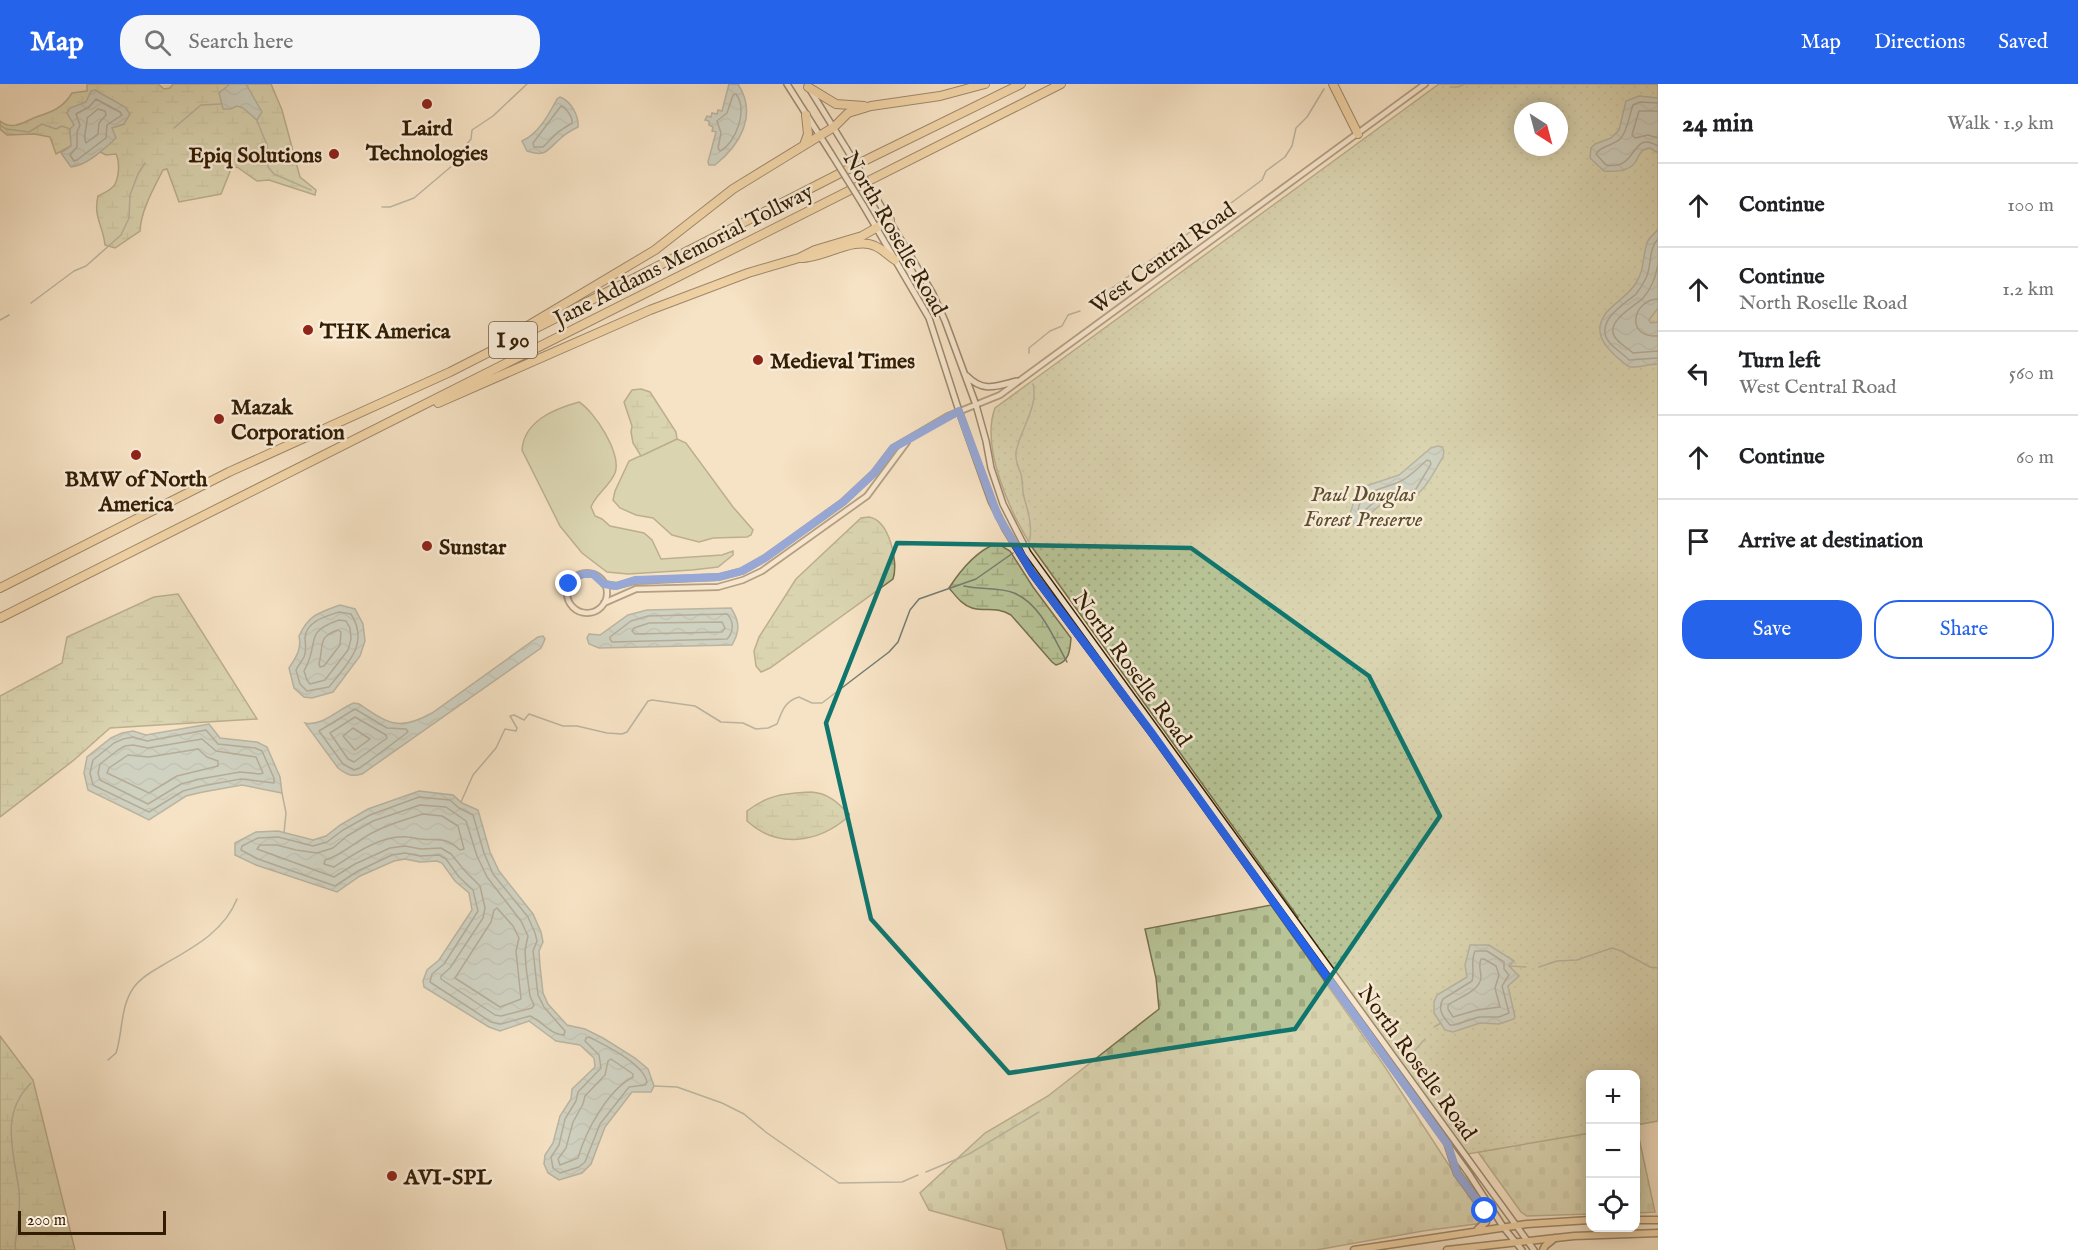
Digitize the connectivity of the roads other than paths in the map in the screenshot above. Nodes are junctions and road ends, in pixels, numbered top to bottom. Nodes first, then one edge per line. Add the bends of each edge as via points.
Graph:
1 (787, 84) edge
2 (985, 84) edge
3 (1021, 84) edge
4 (1061, 84) edge
5 (1333, 84) edge
6 (1425, 84) edge
7 (807, 85) edge
8 (871, 106) junction
9 (806, 115) junction
10 (834, 127) junction
11 (1358, 134) junction
12 (820, 136) junction
13 (804, 146) junction
14 (890, 220) junction
15 (877, 228) junction
16 (799, 258) junction
17 (895, 260) junction
18 (450, 372) junction
19 (965, 374) junction
20 (1017, 381) junction
21 (976, 405) junction
22 (959, 411) junction
23 (357, 438) junction
24 (908, 440) junction
25 (843, 502) junction
26 (849, 509) junction
27 (788, 541) junction
28 (793, 549) junction
29 (735, 573) junction
30 (737, 582) junction
31 (604, 584) junction
32 (0, 588) edge
33 (604, 603) junction
34 (0, 620) edge
35 (1448, 1145) junction
36 (1586, 1220) edge
37 (1640, 1220) edge
38 (1658, 1220) edge
39 (1517, 1226) junction
40 (1504, 1228) junction
41 (1477, 1230) junction
42 (1658, 1233) edge
43 (1556, 1237) junction
44 (1527, 1240) junction
45 (1515, 1242) junction
46 (1354, 1250) edge
47 (1447, 1250) edge
48 (1522, 1250) edge
49 (1534, 1250) edge
50 (1543, 1250) edge

1 - 9 main road, North Roselle Road
2 - 8 highway via 940,96
3 - 18 highway, Jane Addams Memorial Tollway / I 90
4 - 23 highway, Jane Addams Memorial Tollway / I 90
5 - 11 highway
6 - 11 street, West Central Road
7 - 8 highway via 836,104
7 - 10 main road, North Roselle Road
8 - 10 highway via 848,113
9 - 12 main road, North Roselle Road
9 - 13 highway via 808,134
10 - 12 highway
10 - 14 main road, North Roselle Road, bridge
11 - 20 street, West Central Road
12 - 13 highway
12 - 15 main road, North Roselle Road, bridge
13 - 18 highway via 738,185 655,250
14 - 15 highway
14 - 19 main road, North Roselle Road via 933,294
15 - 16 highway
15 - 17 main road, North Roselle Road
16 - 17 highway via 812,258 861,243 874,246
16 - 23 highway via 650,310
17 - 22 main road, North Roselle Road via 929,318
18 - 32 highway, Jane Addams Memorial Tollway / I 90 via 229,472
19 - 20 main road via 983,387
19 - 21 main road, North Roselle Road
20 - 21 street, West Central Road via 1000,395
21 - 22 street, West Central Road
21 - 39 main road, North Roselle Road via 1003,504 1028,552
22 - 24 street, West Central Road
22 - 35 main road, North Roselle Road via 998,516 1032,573
23 - 34 highway, Jane Addams Memorial Tollway / I 90
24 - 25 street, West Central Road via 893,448 874,473
24 - 26 street, West Central Road via 867,496
25 - 26 street
25 - 27 street, West Central Road
26 - 28 street, West Central Road
27 - 28 street
27 - 29 street, West Central Road
28 - 30 street, West Central Road via 762,571
29 - 30 street
29 - 31 street, West Central Road
30 - 33 street, West Central Road via 718,587 636,589
31 - 33 street
31 - 33 street via 597,576 584,574 571,580 567,593 569,604 582,613 592,613
35 - 40 main road, North Roselle Road
35 - 41 main road via 1457,1173 1485,1211 1486,1222
36 - 39 main road
37 - 38 main road
39 - 40 main road
39 - 44 main road, North Roselle Road
40 - 41 main road
40 - 45 main road, North Roselle Road
41 - 46 main road
42 - 43 main road
43 - 44 main road
43 - 50 main road
44 - 45 main road
44 - 49 main road, North Roselle Road
45 - 47 main road
45 - 48 main road, North Roselle Road

